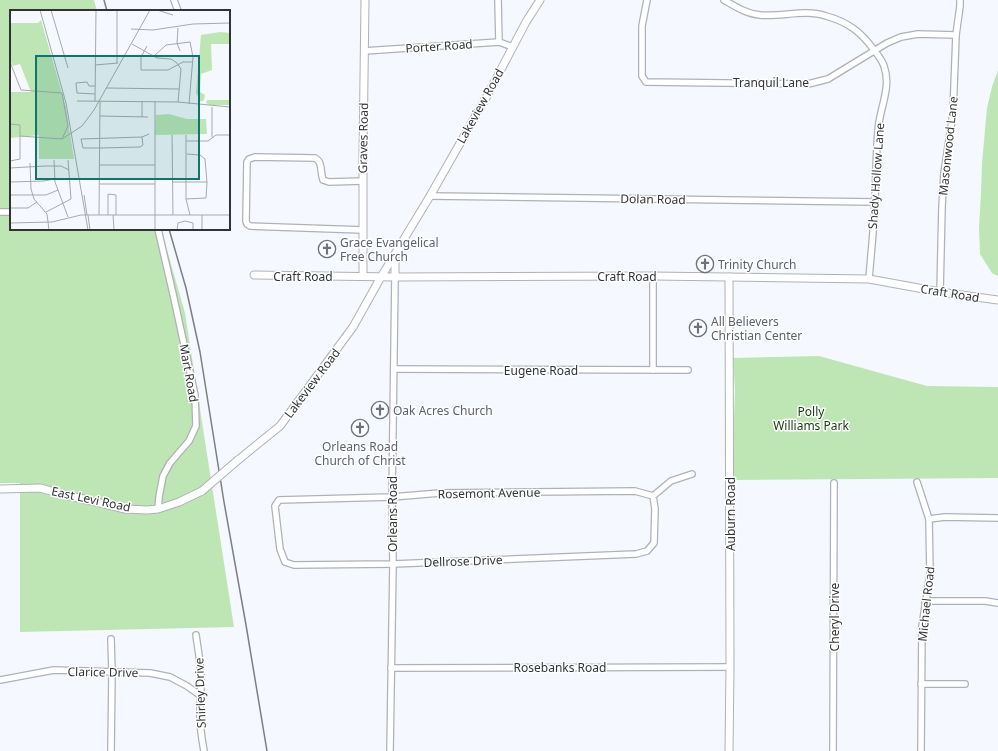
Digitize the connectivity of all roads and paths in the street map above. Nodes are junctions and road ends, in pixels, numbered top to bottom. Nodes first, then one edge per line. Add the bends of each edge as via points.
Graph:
1 (174, 0) edge
2 (364, 0) edge
3 (498, 0) edge
4 (540, 0) edge
5 (647, 0) edge
6 (724, 0) edge
7 (960, 0) edge
8 (178, 10) edge
9 (956, 35) junction
10 (499, 42) junction
11 (513, 47) junction
12 (874, 50) junction
13 (364, 51) junction
14 (363, 181) junction
15 (430, 196) junction
16 (875, 202) junction
17 (158, 230) edge
18 (362, 230) junction
19 (395, 252) junction
20 (254, 275) dead end
21 (363, 276) junction
22 (653, 276) junction
23 (381, 277) junction
24 (396, 277) junction
25 (729, 277) junction
26 (869, 279) junction
27 (940, 292) junction
28 (998, 300) edge
29 (394, 369) junction
30 (653, 370) junction
31 (688, 370) dead end
32 (692, 474) dead end
33 (918, 482) dead end
34 (834, 483) dead end
35 (0, 489) edge
36 (202, 491) joint
37 (653, 496) junction
38 (392, 497) junction
39 (279, 500) joint
40 (158, 509) junction
41 (998, 518) edge
42 (929, 519) junction
43 (393, 564) junction
44 (925, 601) junction
45 (998, 603) edge
46 (196, 635) dead end
47 (111, 639) dead end
48 (730, 667) junction
49 (391, 668) junction
50 (112, 672) junction
51 (0, 680) edge
52 (921, 684) junction
53 (965, 684) dead end
54 (201, 696) junction
55 (111, 751) edge
56 (204, 751) edge
57 (390, 751) edge
58 (729, 751) edge
59 (833, 751) edge
60 (921, 751) edge

1 - 8 street
2 - 13 street, Graves Road
3 - 10 street
4 - 11 street, Lakeview Road
5 - 12 street, Tranquil Lane via 642,26 642,76 646,82 808,84 828,79
6 - 12 street, Shady Hollow Lane via 743,11 759,15 825,15 859,32
7 - 9 street, Masonwood Lane
9 - 12 street, Tranquil Lane via 918,34 902,37
9 - 27 street, Masonwood Lane via 953,113 944,173
10 - 11 street, Porter Road
10 - 13 street, Porter Road
11 - 15 street, Lakeview Road
12 - 16 street, Shady Hollow Lane via 884,66 886,80 878,129
13 - 14 street, Graves Road
14 - 18 street, Graves Road
14 - 18 street via 323,180 321,162 316,158 255,157 247,162 246,221 250,226
15 - 16 street, Dolan Road
15 - 19 street, Lakeview Road
16 - 26 street, Shady Hollow Lane
17 - 40 street, Mart Road via 195,395 196,426 163,476
18 - 21 street, Graves Road
19 - 23 street, Lakeview Road
19 - 24 street
20 - 21 street, Craft Road
21 - 23 street, Craft Road
22 - 24 street, Craft Road
22 - 25 street, Craft Road
22 - 30 street
23 - 24 street, Craft Road
23 - 36 street, Lakeview Road, bridge via 353,327 280,426
24 - 29 street, Orleans Road
25 - 26 street, Craft Road
25 - 48 street, Auburn Road
26 - 27 street, Craft Road
27 - 28 street, Craft Road
29 - 30 street, Eugene Road
29 - 38 street, Orleans Road
30 - 31 street, Eugene Road
32 - 37 street via 671,480
33 - 42 street, Michael Road
34 - 59 street, Cheryl Drive
35 - 40 street, East Levi Road via 40,488 126,509
36 - 40 street, East Levi Road
37 - 38 street, Rosemont Avenue via 635,491 440,493
37 - 43 street, Dellrose Drive via 654,543 647,550 636,554
38 - 39 street, Rosemont Avenue
38 - 43 street, Orleans Road
39 - 43 street, Dellrose Drive via 275,506 280,549 285,562 294,565
41 - 42 street
42 - 44 street, Michael Road via 930,574
43 - 49 street, Orleans Road
44 - 45 street
44 - 52 street, Michael Road
46 - 54 street, Shirley Drive via 201,670
47 - 50 street
48 - 49 street, Rosebanks Road
48 - 58 street, Auburn Road
49 - 57 street, Orleans Road
50 - 51 street, Clarice Drive via 54,670
50 - 54 street, Clarice Drive via 150,673 170,677
50 - 55 street
52 - 53 street
52 - 60 street, Michael Road
54 - 56 street, Shirley Drive via 200,722

